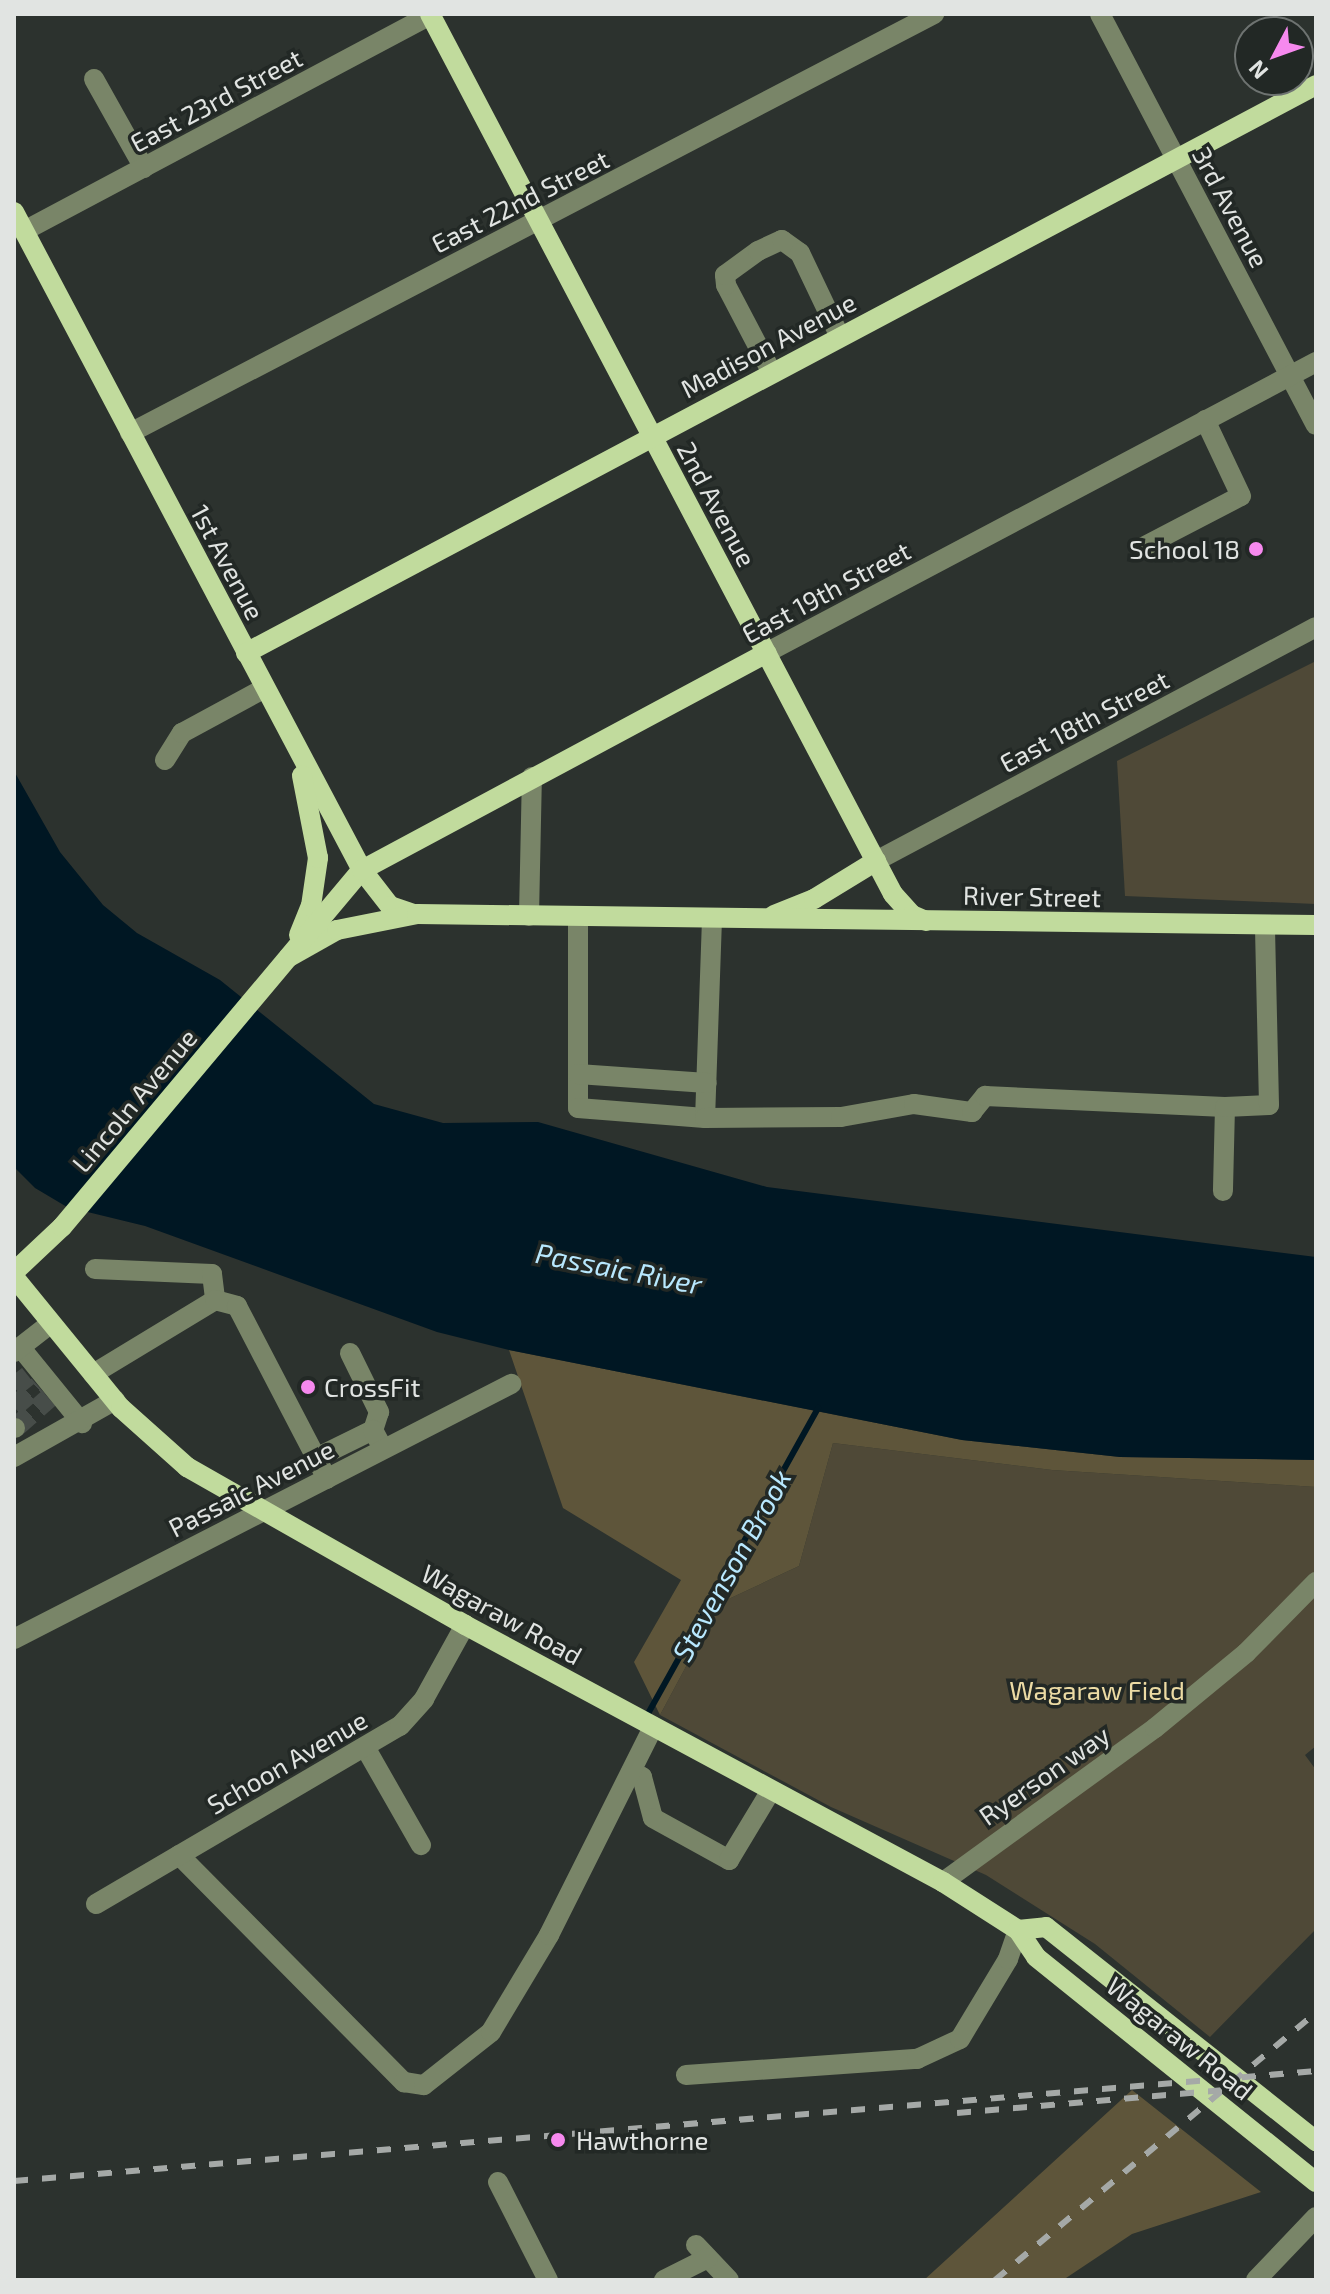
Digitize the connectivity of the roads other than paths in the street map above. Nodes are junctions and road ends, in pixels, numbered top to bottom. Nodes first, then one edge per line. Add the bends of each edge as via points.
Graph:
1 (430, 14) edge
2 (934, 14) edge
3 (1100, 14) edge
4 (94, 79) dead end
5 (1316, 85) edge
6 (1177, 159) junction
7 (144, 168) junction
8 (17, 218) edge
9 (538, 220) junction
10 (840, 337) junction
11 (1316, 362) edge
12 (772, 373) junction
13 (1290, 375) junction
14 (1205, 420) junction
15 (1316, 425) edge
16 (130, 433) junction
17 (652, 436) junction
18 (1143, 547) dead end
19 (1316, 627) edge
20 (246, 653) junction
21 (766, 653) junction
22 (265, 688) junction
23 (282, 721) junction
24 (165, 760) dead end
25 (532, 777) junction
26 (876, 861) junction
27 (362, 870) junction
28 (417, 914) junction
29 (529, 916) junction
30 (578, 917) junction
31 (712, 919) junction
32 (747, 919) junction
33 (926, 921) junction
34 (1265, 925) junction
35 (1316, 925) edge
36 (289, 957) junction
37 (578, 1074) junction
38 (707, 1083) junction
39 (1225, 1107) junction
40 (705, 1118) junction
41 (1223, 1191) dead end
42 (95, 1269) dead end
43 (14, 1275) edge
44 (215, 1300) junction
45 (50, 1324) junction
46 (17, 1350) edge
47 (350, 1353) dead end
48 (93, 1374) junction
49 (511, 1384) dead end
50 (115, 1400) junction
51 (82, 1423) junction
52 (373, 1430) junction
53 (383, 1449) junction
54 (14, 1457) edge
55 (316, 1458) junction
56 (327, 1479) junction
57 (263, 1511) junction
58 (1316, 1582) edge
59 (465, 1625) junction
60 (14, 1639) edge
61 (653, 1727) junction
62 (365, 1747) junction
63 (631, 1772) junction
64 (770, 1792) junction
65 (421, 1845) dead end
66 (179, 1855) junction
67 (943, 1882) junction
68 (96, 1904) dead end
69 (1018, 1930) junction
70 (686, 2075) dead end
71 (1316, 2141) edge
72 (498, 2182) dead end
73 (1316, 2182) edge
74 (1316, 2217) edge
75 (548, 2280) edge
76 (664, 2280) edge
77 (729, 2280) edge
78 (1256, 2280) edge

1 - 7 street, East 23rd Street
1 - 9 main road, 2nd Avenue
2 - 9 street, East 22nd Street
3 - 6 street, 3rd Avenue
4 - 7 street
5 - 6 main road, Madison Avenue
6 - 10 main road, Madison Avenue
6 - 13 street, 3rd Avenue
7 - 8 street, East 23rd Street
8 - 16 main road, 1st Avenue
9 - 16 street, East 22nd Street
9 - 17 main road, 2nd Avenue
10 - 12 main road, Madison Avenue
10 - 12 street via 800,253 782,240 758,251 725,275 726,285
11 - 13 street, East 19th Street
12 - 17 main road, Madison Avenue
13 - 14 street, East 19th Street
13 - 15 street, 3rd Avenue
14 - 18 street via 1241,496
14 - 21 street, East 19th Street
16 - 20 main road, 1st Avenue
17 - 20 main road, Madison Avenue
17 - 21 main road, 2nd Avenue
19 - 26 street, East 18th Street
20 - 22 main road, 1st Avenue
21 - 25 main road, East 19th Street
21 - 26 main road, 2nd Avenue
22 - 23 main road, 1st Avenue
22 - 24 street via 182,733
23 - 27 main road, 1st Avenue
23 - 36 main road via 310,806 318,858 311,906
25 - 27 main road, East 19th Street
25 - 29 street
26 - 32 main road, River Street via 795,908
26 - 33 main road, 2nd Avenue via 902,907
27 - 28 main road, 1st Avenue via 390,906
27 - 36 main road, Lincoln Avenue
28 - 29 main road, River Street
28 - 36 main road, River Street via 337,930
29 - 30 main road, River Street
30 - 31 main road, River Street
30 - 37 street
31 - 32 main road, River Street
31 - 38 street
32 - 33 main road, River Street
33 - 34 main road, River Street
34 - 35 main road, River Street
34 - 39 street via 1269,1105
36 - 43 main road, Lincoln Avenue via 62,1227
37 - 38 street
37 - 40 street via 578,1108
38 - 40 street
39 - 40 street via 985,1096 972,1112 914,1104 841,1117
39 - 41 street
42 - 44 street via 212,1274
43 - 45 main road, Wagaraw Road
44 - 48 street
44 - 55 street via 237,1306
45 - 46 street
45 - 48 main road, Wagaraw Road
46 - 51 street via 41,1384
47 - 52 street via 379,1412
48 - 50 main road, Wagaraw Road
49 - 53 street, Passaic Avenue
50 - 51 street
50 - 57 main road, Wagaraw Road via 163,1450
51 - 54 street
52 - 53 street
52 - 55 street
53 - 56 street, Passaic Avenue
55 - 56 street
56 - 57 street, Passaic Avenue
57 - 59 main road, Wagaraw Road
57 - 60 street, Passaic Avenue
58 - 67 street, Ryerson way via 1246,1653 1155,1728
59 - 61 main road, Wagaraw Road
59 - 62 street, Schoon Avenue via 413,1715
61 - 63 street
61 - 64 main road, Wagaraw Road
62 - 65 street
62 - 66 street, Schoon Avenue
63 - 64 street via 642,1777 653,1818 729,1860
63 - 66 street via 549,1935 491,2032 424,2085 404,2082
64 - 67 main road, Wagaraw Road
66 - 68 street, Schoon Avenue
67 - 69 main road, Wagaraw Road
69 - 70 street via 1008,1959 960,2039 917,2059
69 - 71 main road, Wagaraw Road via 1046,1927
69 - 73 main road, Wagaraw Road via 1036,1957
72 - 75 street
74 - 78 street
76 - 77 street via 702,2252

